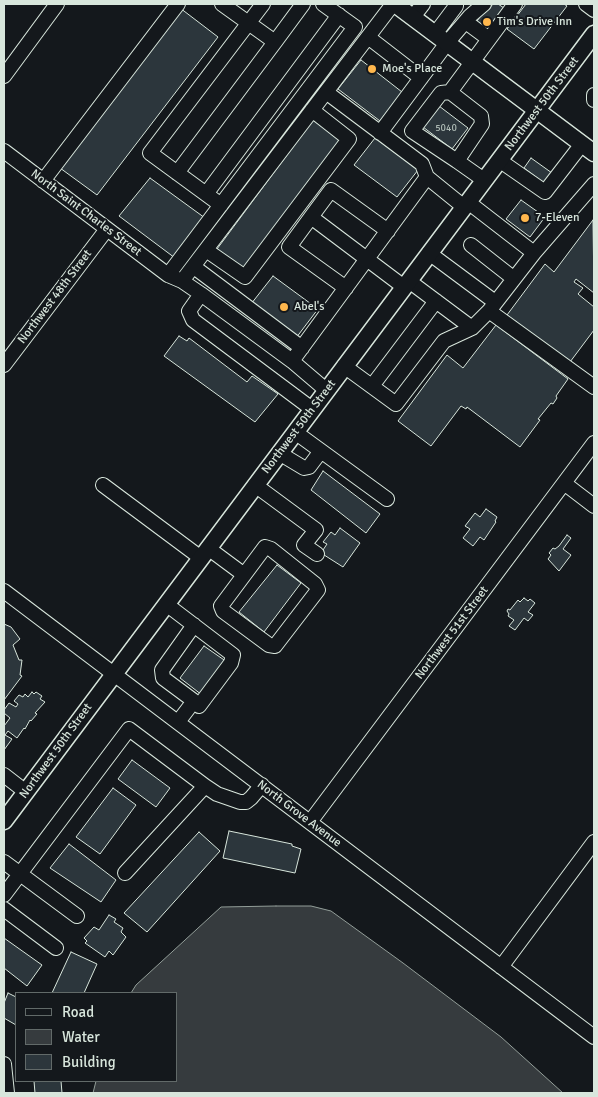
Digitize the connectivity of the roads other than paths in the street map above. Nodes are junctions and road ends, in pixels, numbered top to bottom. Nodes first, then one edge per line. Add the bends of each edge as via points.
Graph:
1 (57, 4) edge
2 (178, 4) edge
3 (222, 4) edge
4 (264, 4) edge
5 (303, 4) edge
6 (323, 4) edge
7 (394, 4) edge
8 (423, 4) edge
9 (484, 4) edge
10 (515, 4) edge
11 (586, 4) edge
12 (454, 5) edge
13 (594, 10) edge
14 (339, 15) junction
15 (413, 17) junction
16 (468, 19) junction
17 (249, 23) junction
18 (594, 35) edge
19 (368, 37) junction
20 (441, 38) junction
21 (488, 39) junction
22 (275, 42) junction
23 (472, 62) junction
24 (4, 76) edge
25 (421, 78) junction
26 (326, 92) junction
27 (450, 92) junction
28 (594, 95) edge
29 (594, 100) edge
30 (312, 110) junction
31 (537, 111) junction
32 (380, 133) junction
33 (4, 151) edge
34 (591, 151) edge
35 (500, 160) junction
36 (457, 161) junction
37 (177, 173) junction
38 (427, 177) junction
39 (484, 180) junction
40 (43, 181) junction
41 (592, 192) edge
42 (206, 194) junction
43 (466, 204) junction
44 (220, 205) junction
45 (311, 217) junction
46 (107, 229) junction
47 (388, 231) junction
48 (471, 245) dead end
49 (206, 250) junction
50 (429, 253) junction
51 (534, 253) junction
52 (367, 259) junction
53 (194, 267) junction
54 (168, 274) junction
55 (514, 278) junction
56 (182, 281) junction
57 (406, 284) junction
58 (346, 288) junction
59 (201, 294) junction
60 (436, 301) junction
61 (492, 307) junction
62 (472, 328) junction
63 (302, 348) junction
64 (292, 361) junction
65 (4, 365) edge
66 (344, 366) junction
67 (372, 386) junction
68 (594, 387) edge
69 (326, 390) junction
70 (312, 409) junction
71 (295, 432) junction
72 (594, 443) edge
73 (321, 451) junction
74 (279, 453) junction
75 (564, 484) junction
76 (103, 485) dead end
77 (256, 485) junction
78 (387, 499) dead end
79 (594, 506) edge
80 (204, 553) junction
81 (316, 554) dead end
82 (243, 574) junction
83 (4, 591) edge
84 (166, 604) junction
85 (194, 625) junction
86 (114, 673) junction
87 (194, 702) junction
88 (178, 722) junction
89 (5, 778) edge
90 (262, 785) junction
91 (205, 786) junction
92 (26, 792) junction
93 (4, 821) edge
94 (310, 822) junction
95 (594, 842) edge
96 (4, 862) edge
97 (125, 873) dead end
98 (20, 874) junction
99 (4, 895) edge
100 (4, 909) edge
101 (77, 916) dead end
102 (56, 948) dead end
103 (501, 966) junction
104 (594, 1036) edge
105 (4, 1064) edge
106 (7, 1093) edge

1 - 24 street
2 - 40 street
3 - 17 street
4 - 17 street
5 - 22 street
6 - 14 street
7 - 15 main road
7 - 19 street
8 - 15 street
9 - 16 street
10 - 21 street
11 - 13 street
12 - 16 street
12 - 20 street
14 - 42 street
14 - 44 street via 355,27
15 - 20 main road
16 - 20 street
16 - 21 street
17 - 22 street
17 - 37 street via 150,153
18 - 31 main road, Northwest 50th Street
19 - 25 street
19 - 26 street
20 - 23 main road
20 - 25 street
21 - 23 street
22 - 37 street
23 - 27 street
23 - 31 main road
25 - 32 street
26 - 30 street
26 - 32 street
27 - 36 street via 481,116 482,124
27 - 36 street via 441,93 412,131
28 - 29 street
30 - 49 street
30 - 49 street via 349,139 245,277
31 - 34 main road
31 - 35 main road, Northwest 50th Street
32 - 38 street via 422,164
33 - 40 street, North Saint Charles Street
34 - 35 street via 545,192
35 - 39 main road, Northwest 50th Street
36 - 39 street
37 - 42 street
38 - 43 street
38 - 47 street
39 - 43 main road, Northwest 50th Street
40 - 46 street, North Saint Charles Street
41 - 51 street
42 - 44 street
43 - 50 main road, Northwest 50th Street
43 - 51 street
44 - 54 street
45 - 47 street via 331,190
45 - 52 street
45 - 58 street via 289,247
46 - 54 street, North Saint Charles Street
46 - 65 street, Northwest 48th Street
47 - 52 street
48 - 55 street
49 - 53 street
50 - 57 main road, Northwest 50th Street
50 - 61 street
51 - 55 street
52 - 57 street
52 - 58 street
53 - 56 street
53 - 63 street
54 - 56 street, North Saint Charles Street
55 - 61 street
56 - 59 street, North Saint Charles Street
57 - 60 street
57 - 66 main road, Northwest 50th Street
58 - 63 street
59 - 64 street, North Saint Charles Street
59 - 70 street via 188,311 193,320
60 - 62 street
60 - 67 street
61 - 62 street
61 - 68 street
62 - 67 street via 444,341 396,404
63 - 64 street
64 - 69 street, North Saint Charles Street
66 - 67 street
66 - 69 main road, Northwest 50th Street
69 - 70 main road, Northwest 50th Street
70 - 71 main road, Northwest 50th Street
71 - 73 street
71 - 74 main road, Northwest 50th Street
72 - 75 street, Northwest 51st Street
73 - 74 street via 309,467 304,468
73 - 78 street
74 - 77 main road, Northwest 50th Street
75 - 79 street
75 - 94 street, Northwest 51st Street
76 - 80 street
77 - 80 main road, Northwest 50th Street
77 - 81 street via 316,530 304,545
80 - 82 street
80 - 84 main road, Northwest 50th Street
82 - 82 street via 265,547 315,584 318,590 275,646 269,645 222,608 222,603
83 - 86 street, North Grove Avenue
84 - 85 street
84 - 86 main road, Northwest 50th Street
85 - 87 street via 162,670 163,678
85 - 87 street via 233,654 231,664 199,706
86 - 88 street, North Grove Avenue
86 - 92 main road, Northwest 50th Street
87 - 88 street
88 - 90 street, North Grove Avenue
89 - 92 street
90 - 91 street via 246,802 217,794
90 - 94 street, North Grove Avenue
91 - 97 street
91 - 98 street via 129,729
92 - 93 main road, Northwest 50th Street
94 - 103 street, North Grove Avenue
95 - 103 street
96 - 98 street
98 - 99 street
98 - 101 street
100 - 102 street
103 - 104 street, North Grove Avenue
105 - 106 street

